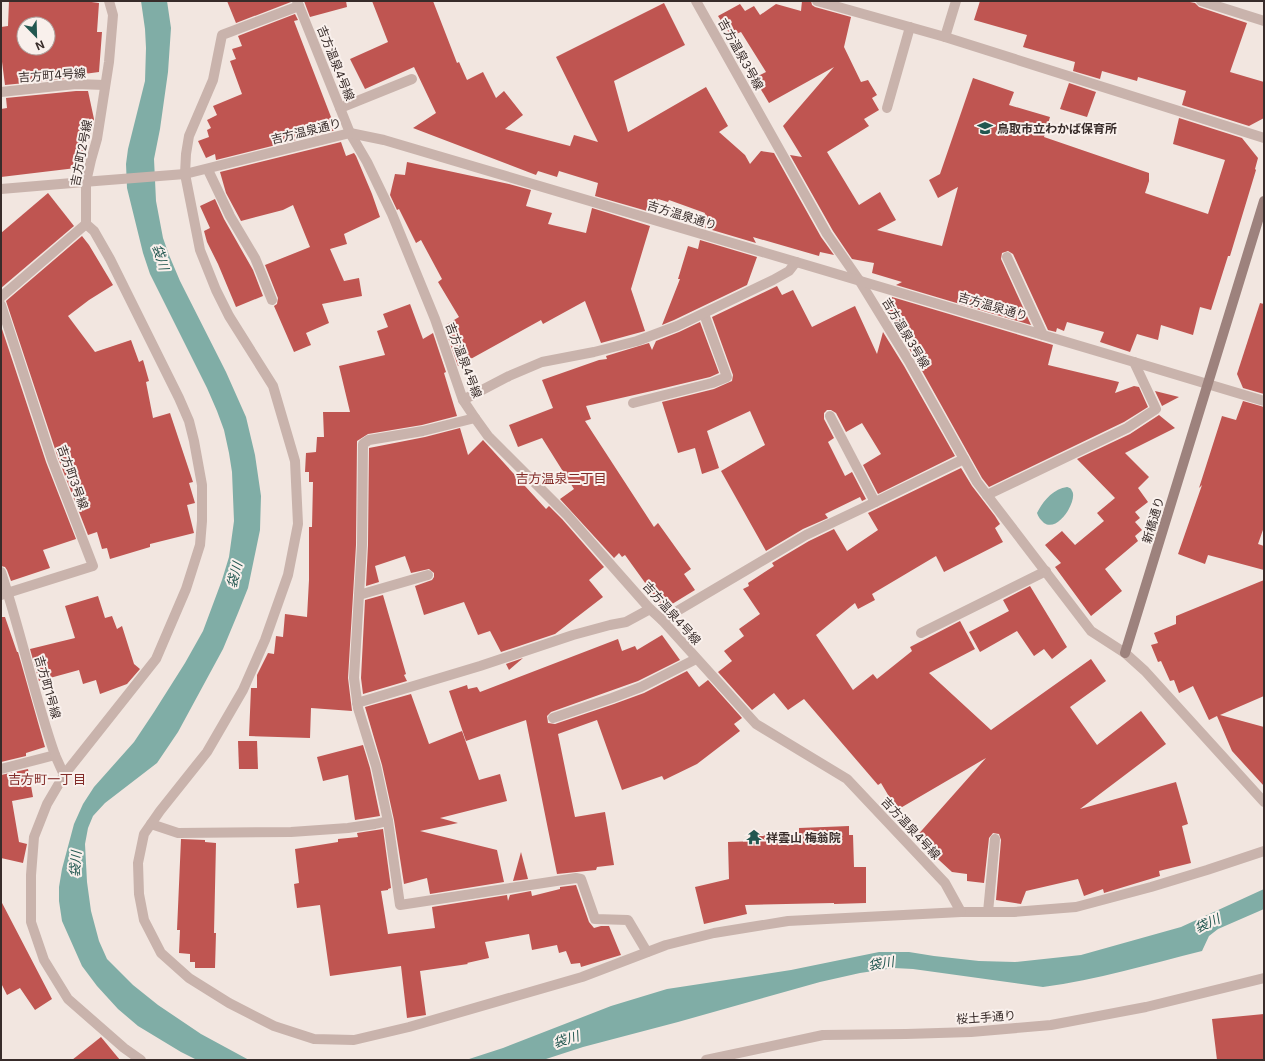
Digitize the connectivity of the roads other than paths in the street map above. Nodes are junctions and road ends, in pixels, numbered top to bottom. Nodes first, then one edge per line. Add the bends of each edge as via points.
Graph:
1 (109, 1) edge
2 (696, 1) edge
3 (817, 1) edge
4 (956, 1) edge
5 (1201, 1) edge
6 (298, 4) edge
7 (1264, 21) edge
8 (910, 27) junction
9 (945, 37) junction
10 (412, 78) dead end
11 (105, 85) junction
12 (1, 92) edge
13 (340, 108) junction
14 (887, 108) dead end
15 (350, 133) junction
16 (1264, 138) edge
17 (208, 170) junction
18 (180, 175) junction
19 (91, 181) junction
20 (1, 189) edge
21 (1264, 201) edge
22 (86, 224) junction
23 (1007, 257) dead end
24 (796, 262) junction
25 (859, 280) junction
26 (1, 297) edge
27 (272, 300) dead end
28 (1, 305) edge
29 (704, 314) junction
30 (1043, 335) junction
31 (1134, 362) junction
32 (1208, 384) junction
33 (463, 400) junction
34 (1264, 401) edge
35 (633, 403) dead end
36 (830, 416) dead end
37 (475, 418) junction
38 (964, 459) junction
39 (987, 495) junction
40 (875, 502) junction
41 (1046, 571) junction
42 (1, 572) edge
43 (428, 575) dead end
44 (4, 593) edge
45 (359, 595) junction
46 (650, 609) junction
47 (662, 620) junction
48 (921, 634) dead end
49 (1125, 653) junction
50 (696, 659) junction
51 (357, 703) junction
52 (553, 718) dead end
53 (55, 755) junction
54 (1, 769) edge
55 (64, 775) junction
56 (1264, 802) edge
57 (388, 821) junction
58 (151, 824) junction
59 (995, 839) dead end
60 (1264, 851) edge
61 (961, 912) junction
62 (988, 912) junction
63 (647, 952) junction
64 (1264, 978) edge
65 (142, 1060) edge
66 (706, 1060) edge

1 - 11 street, 吉方町2号線 via 113,15
2 - 25 street, 吉方温泉3号線 via 827,234
3 - 8 street
4 - 9 street
5 - 7 street
6 - 13 street, 吉方温泉4号線
6 - 18 street via 222,35 213,80 190,136
8 - 9 street
8 - 14 street
9 - 16 street
10 - 13 street
11 - 12 street, 吉方町4号線 via 76,84
11 - 19 street, 吉方町2号線 via 97,139 91,160
13 - 15 street, 吉方温泉4号線
15 - 17 street, 吉方温泉通り
15 - 24 street, 吉方温泉通り via 384,140
15 - 33 street, 吉方温泉4号線 via 392,214 435,319
17 - 18 street, 吉方温泉通り
17 - 27 street via 230,216 255,258
18 - 19 street, 吉方温泉通り
18 - 58 street via 200,250 216,290 229,316 273,386 295,461 298,524 288,575 265,640 243,690 207,752
19 - 20 street, 吉方温泉通り
19 - 22 street, 吉方町2号線
21 - 32 street, 新橋通り
22 - 26 street
22 - 55 street via 94,232 110,259 189,421 202,485 202,521 200,545 186,589 156,658
23 - 30 street
24 - 25 street, 吉方温泉通り
24 - 29 street via 789,271
25 - 30 street, 吉方温泉通り
25 - 38 street, 吉方温泉3号線
28 - 44 street, 吉方町3号線 via 52,460 93,566
29 - 33 street via 637,341 542,362
29 - 35 street via 726,376
30 - 31 street, 吉方温泉通り
31 - 32 street, 吉方温泉通り
31 - 39 street via 1156,409 1127,428
32 - 34 street, 吉方温泉通り
32 - 49 street, 新橋通り
33 - 37 street, 吉方温泉4号線
36 - 40 street
37 - 45 street via 423,431 369,440 363,444
37 - 46 street, 吉方温泉4号線 via 488,436 567,515
38 - 39 street, 吉方温泉3号線
38 - 40 street
39 - 41 street, 吉方温泉3号線
40 - 47 street via 806,535
41 - 48 street
41 - 49 street, 吉方温泉3号線 via 1091,631
42 - 44 street, 吉方町1号線
43 - 45 street
44 - 53 street, 吉方町1号線
45 - 51 street via 354,678
46 - 47 street, 吉方温泉4号線
46 - 51 street via 626,622 573,635
47 - 50 street, 吉方温泉4号線
49 - 56 street via 1146,671
50 - 52 street via 641,688
50 - 61 street, 吉方温泉4号線 via 756,724 847,779 945,883
51 - 57 street via 376,766
53 - 54 street
53 - 55 street, 吉方町1号線
55 - 65 street via 47,804 34,837 31,922 44,960 68,999 118,1044
57 - 58 street via 348,828 291,832 178,833
57 - 63 street via 400,905 576,878 580,879 595,919 628,920
58 - 63 street via 144,834 138,863 139,894 144,920 161,953 189,978 229,1003 274,1026 314,1038 354,1040 409,1027 582,977
59 - 62 street
60 - 62 street via 1165,883 1076,907
61 - 62 street
61 - 63 street via 788,921 714,933
64 - 66 street, 桜土手通り via 1146,1007 1051,1025 971,1032 823,1035

